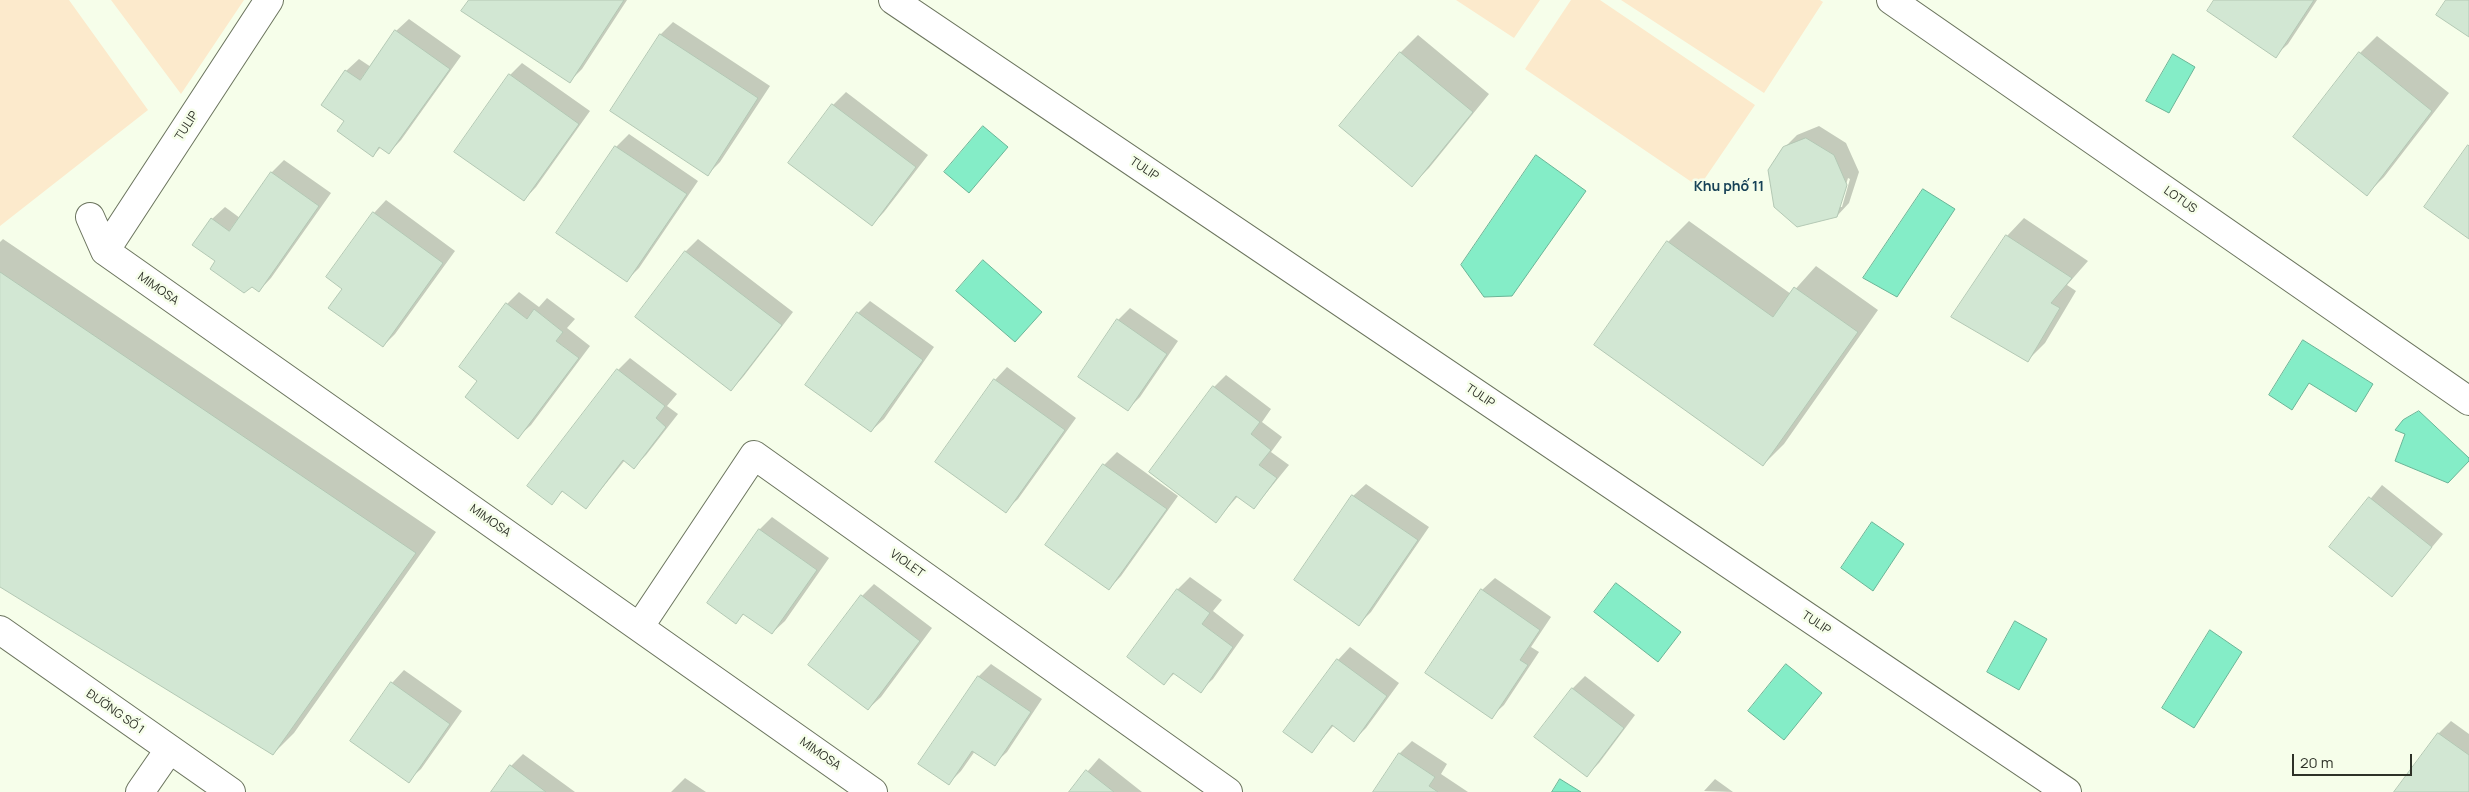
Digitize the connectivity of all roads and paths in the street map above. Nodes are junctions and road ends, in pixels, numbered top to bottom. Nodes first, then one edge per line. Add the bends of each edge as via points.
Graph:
1 (269, 0) edge
2 (893, 0) edge
3 (1891, 0) edge
4 (90, 217) dead end
5 (105, 252) junction
6 (2469, 401) edge
7 (640, 626) junction
8 (0, 630) edge
9 (169, 750) junction
10 (140, 792) edge
11 (231, 792) edge
12 (873, 792) edge
13 (1228, 792) edge
14 (2067, 792) edge

1 - 5 street, TULIP
2 - 14 street, TULIP
3 - 6 street, LOTUS
4 - 5 street
5 - 7 street, MIMOSA
7 - 12 street, MIMOSA
7 - 13 street, VIOLET via 754,455
8 - 9 street, ĐƯỜNG SỐ 1
9 - 10 street
9 - 11 street, ĐƯỜNG SỐ 1

